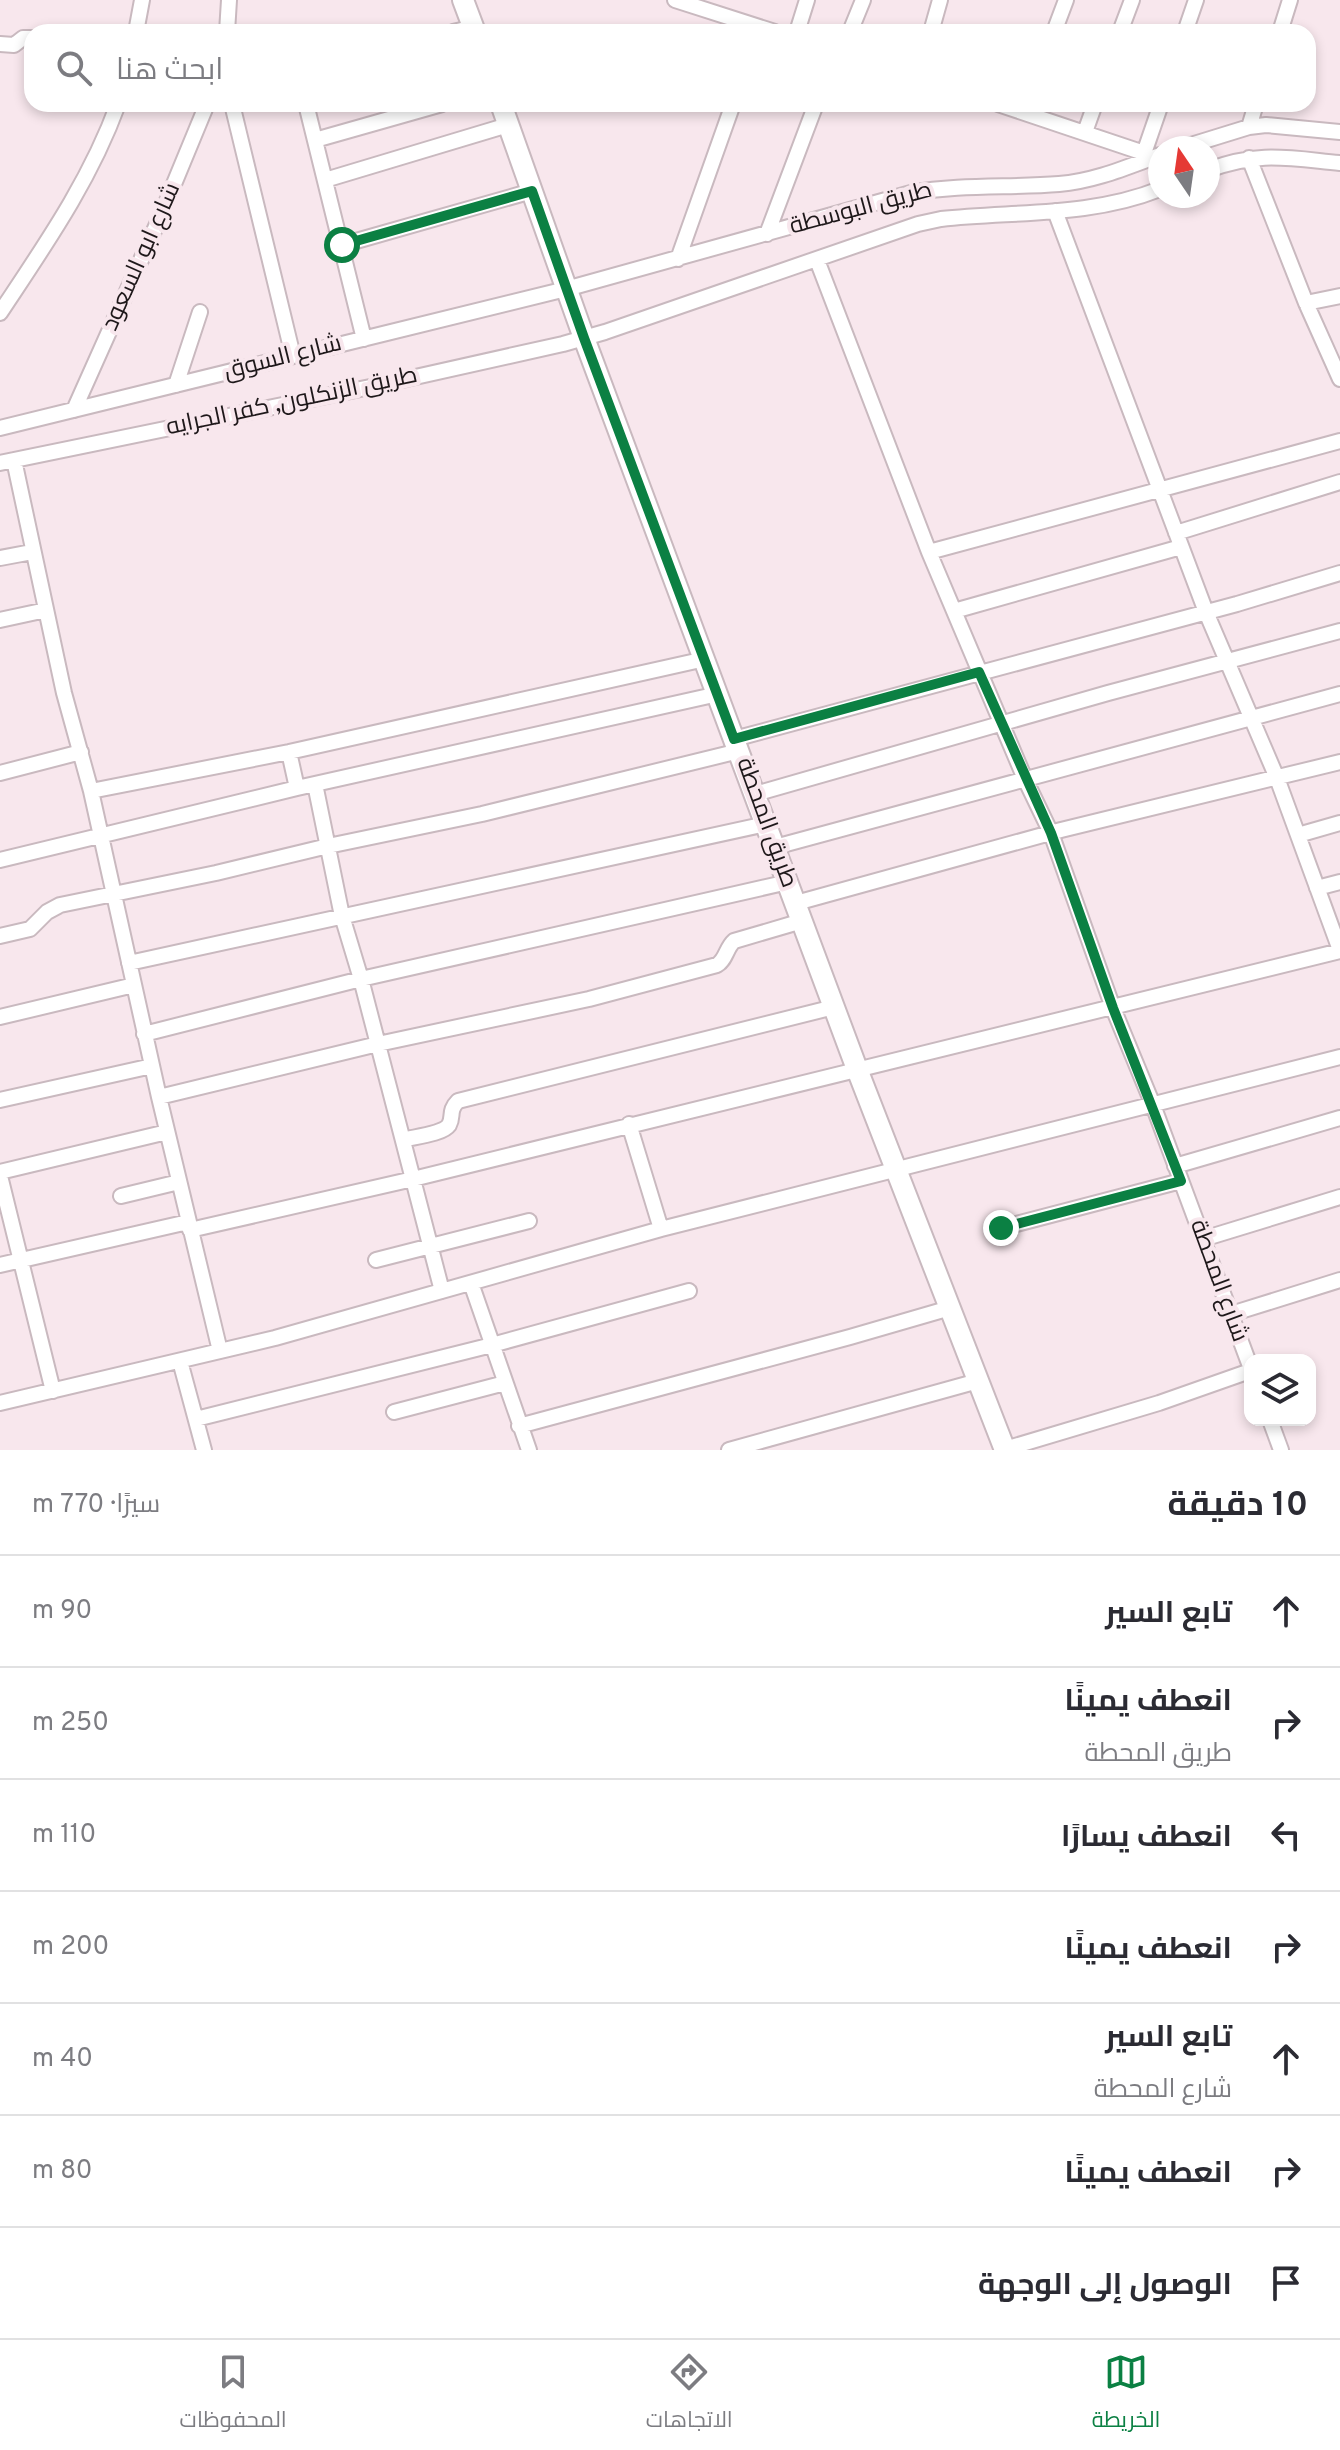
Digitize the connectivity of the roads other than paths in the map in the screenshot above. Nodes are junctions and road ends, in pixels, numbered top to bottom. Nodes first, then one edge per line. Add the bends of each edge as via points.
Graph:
1 (142, 0) edge
2 (229, 0) edge
3 (463, 0) edge
4 (675, 0) edge
5 (807, 0) edge
6 (863, 0) edge
7 (940, 0) edge
8 (1066, 0) edge
9 (1132, 0) edge
10 (1196, 0) edge
11 (1290, 0) edge
12 (138, 24) edge
13 (228, 24) edge
14 (472, 24) edge
15 (742, 24) edge
16 (800, 24) edge
17 (853, 24) edge
18 (933, 24) edge
19 (1057, 24) edge
20 (1123, 24) edge
21 (1188, 24) edge
22 (1282, 24) edge
23 (24, 38) edge
24 (0, 44) edge
25 (115, 112) edge
26 (204, 112) edge
27 (234, 112) edge
28 (308, 112) edge
29 (414, 112) edge
30 (504, 112) edge
31 (730, 112) edge
32 (813, 112) edge
33 (1035, 112) edge
34 (1092, 112) edge
35 (1158, 112) edge
36 (1254, 112) edge
37 (508, 125) junction
38 (1249, 127) junction
39 (1085, 132) junction
40 (1340, 132) edge
41 (1220, 136) edge
42 (315, 140) junction
43 (1148, 156) edge
44 (1143, 157) junction
45 (1249, 158) junction
46 (1340, 163) edge
47 (1220, 166) edge
48 (325, 180) junction
49 (532, 191) junction
50 (1148, 193) edge
51 (1055, 211) junction
52 (767, 234) junction
53 (342, 245) junction
54 (678, 259) junction
55 (817, 260) junction
56 (1340, 296) edge
57 (1306, 303) junction
58 (200, 312) dead end
59 (0, 313) edge
60 (575, 313) junction
61 (364, 339) junction
62 (293, 356) junction
63 (1340, 379) edge
64 (176, 385) junction
65 (74, 410) junction
66 (0, 428) edge
67 (1340, 441) edge
68 (7, 462) edge
69 (1340, 482) edge
70 (1159, 489) junction
71 (1178, 540) junction
72 (32, 552) junction
73 (929, 552) junction
74 (0, 558) edge
75 (1340, 573) edge
76 (46, 610) junction
77 (954, 611) junction
78 (1206, 612) junction
79 (0, 620) edge
80 (1340, 631) edge
81 (705, 659) junction
82 (1227, 662) junction
83 (979, 672) junction
84 (718, 694) junction
85 (1340, 694) edge
86 (1251, 718) junction
87 (1003, 723) junction
88 (737, 745) junction
89 (81, 752) junction
90 (289, 752) junction
91 (1340, 762) edge
92 (0, 773) edge
93 (1277, 778) junction
94 (1025, 779) junction
95 (315, 784) junction
96 (297, 788) junction
97 (91, 791) junction
98 (755, 794) junction
99 (1340, 823) edge
100 (766, 824) junction
101 (1051, 833) junction
102 (101, 835) junction
103 (1298, 835) junction
104 (328, 846) junction
105 (775, 847) junction
106 (0, 860) edge
107 (788, 882) junction
108 (1340, 882) edge
109 (1317, 888) junction
110 (114, 893) junction
111 (799, 912) junction
112 (342, 916) junction
113 (0, 936) edge
114 (1340, 950) edge
115 (129, 963) junction
116 (361, 979) junction
117 (134, 985) junction
118 (834, 1007) junction
119 (1113, 1008) junction
120 (0, 1017) edge
121 (144, 1034) junction
122 (378, 1044) junction
123 (1340, 1057) edge
124 (152, 1066) junction
125 (857, 1069) junction
126 (159, 1097) junction
127 (0, 1100) edge
128 (1153, 1105) junction
129 (1340, 1118) edge
130 (629, 1124) junction
131 (167, 1132) junction
132 (403, 1140) junction
133 (1175, 1166) junction
134 (896, 1170) junction
135 (0, 1178) edge
136 (413, 1179) junction
137 (1181, 1181) junction
138 (179, 1182) junction
139 (121, 1196) dead end
140 (1340, 1197) edge
141 (529, 1221) dead end
142 (189, 1226) junction
143 (1001, 1228) dead end
144 (661, 1229) junction
145 (1203, 1239) junction
146 (431, 1246) junction
147 (22, 1259) junction
148 (376, 1260) dead end
149 (0, 1265) edge
150 (1340, 1280) edge
151 (471, 1283) junction
152 (442, 1291) junction
153 (689, 1291) dead end
154 (950, 1308) junction
155 (1231, 1314) junction
156 (492, 1345) junction
157 (220, 1351) junction
158 (1245, 1354) edge
159 (180, 1361) junction
160 (1244, 1370) edge
161 (978, 1381) junction
162 (505, 1383) junction
163 (53, 1391) junction
164 (0, 1403) edge
165 (394, 1412) dead end
166 (196, 1419) junction
167 (519, 1426) junction
168 (1272, 1426) edge
169 (1005, 1449) edge
170 (204, 1450) edge
171 (527, 1450) edge
172 (729, 1450) edge
173 (1281, 1450) edge

1 - 12 street
2 - 13 street
3 - 14 street
4 - 15 street
5 - 16 street
6 - 17 street
7 - 18 street
8 - 19 street
9 - 20 street
10 - 21 street
11 - 22 street
23 - 24 street via 16,45
25 - 59 street via 73,203
26 - 65 street, شارع ابو السعود
27 - 62 street
28 - 42 street
29 - 42 street
30 - 37 street, طريق المحطة
31 - 54 street
32 - 52 street
33 - 39 street
34 - 39 street
35 - 44 street
36 - 38 street
37 - 48 street
37 - 49 street, طريق المحطة
38 - 40 street
38 - 41 street
39 - 44 street
42 - 48 street
43 - 44 street, طريق البوسطة
44 - 52 street, طريق البوسطة via 1101,176 1059,184 960,186 911,193
45 - 46 street
45 - 47 street
45 - 57 street
48 - 53 street
49 - 53 street
49 - 60 street, طريق المحطة
50 - 51 street, طريق البوسطة
51 - 55 street, طريق البوسطة via 941,219
51 - 70 street
52 - 54 street, طريق البوسطة
53 - 61 street
54 - 60 street, طريق البوسطة
55 - 60 street, طريق البوسطة
55 - 73 street, شارع المحطة
56 - 57 street
57 - 63 street
58 - 64 street
60 - 61 street, شارع السوق
60 - 68 street, طريق الزنكلون, كفر الجرايه via 375,386
60 - 81 street, طريق المحطة
61 - 62 street, شارع السوق
62 - 64 street, شارع السوق
64 - 65 street, شارع السوق
65 - 66 street, شارع السوق
67 - 70 street
68 - 72 street
69 - 71 street
70 - 71 street
70 - 73 street
71 - 77 street
71 - 78 street
72 - 74 street
72 - 76 street
73 - 77 street, شارع المحطة
75 - 78 street
76 - 79 street
76 - 89 street
77 - 83 street, شارع المحطة
78 - 82 street
78 - 83 street
80 - 82 street
81 - 84 street, طريق المحطة
81 - 90 street
82 - 86 street
82 - 87 street
83 - 87 street, شارع المحطة
83 - 88 street
84 - 88 street, طريق المحطة
84 - 95 street
85 - 86 street
86 - 93 street
86 - 94 street
87 - 94 street, شارع المحطة
87 - 98 street
88 - 98 street, طريق المحطة
88 - 104 street via 482,814
89 - 92 street
89 - 97 street
90 - 96 street
90 - 97 street
91 - 93 street
93 - 101 street
93 - 103 street
94 - 101 street, شارع المحطة
94 - 105 street
95 - 96 street
95 - 104 street
96 - 102 street
97 - 102 street
98 - 100 street, طريق المحطة
99 - 103 street
100 - 105 street, طريق المحطة
100 - 112 street
101 - 111 street
101 - 119 street, شارع المحطة
102 - 106 street
102 - 110 street
103 - 109 street
104 - 110 street
104 - 112 street
105 - 107 street, طريق المحطة
107 - 111 street, طريق المحطة
107 - 116 street
108 - 109 street
109 - 114 street
110 - 113 street via 60,905 30,929
110 - 115 street
111 - 118 street, طريق المحطة
111 - 122 street via 734,941 717,965 589,999
112 - 115 street
112 - 116 street
114 - 119 street
115 - 117 street
116 - 121 street
116 - 122 street
117 - 120 street
117 - 121 street
118 - 125 street, طريق المحطة
118 - 132 street via 458,1101 444,1130
119 - 125 street
119 - 128 street, شارع المحطة
121 - 124 street
122 - 126 street
122 - 132 street
123 - 128 street
124 - 126 street
124 - 127 street
125 - 130 street
125 - 134 street, طريق المحطة
126 - 131 street
128 - 133 street, شارع المحطة
128 - 134 street
129 - 133 street
130 - 136 street
130 - 144 street
131 - 135 street
131 - 138 street
132 - 136 street
133 - 137 street, شارع المحطة
134 - 144 street
134 - 154 street, طريق المحطة
135 - 147 street
136 - 142 street
136 - 146 street
137 - 143 street
137 - 145 street, شارع المحطة
138 - 139 street
138 - 142 street
140 - 145 street
141 - 146 street
142 - 147 street
142 - 157 street
144 - 151 street
145 - 155 street, شارع المحطة
146 - 148 street
146 - 152 street
147 - 149 street
147 - 163 street
150 - 155 street
151 - 152 street
151 - 156 street
152 - 157 street
153 - 156 street
154 - 161 street, طريق المحطة
154 - 167 street
155 - 158 street, شارع المحطة
156 - 162 street
156 - 166 street
157 - 159 street
159 - 163 street
159 - 166 street
160 - 169 street via 1159,1403
161 - 169 street, طريق المحطة
161 - 172 street
162 - 165 street
162 - 167 street
163 - 164 street
166 - 170 street
167 - 171 street
168 - 173 street

